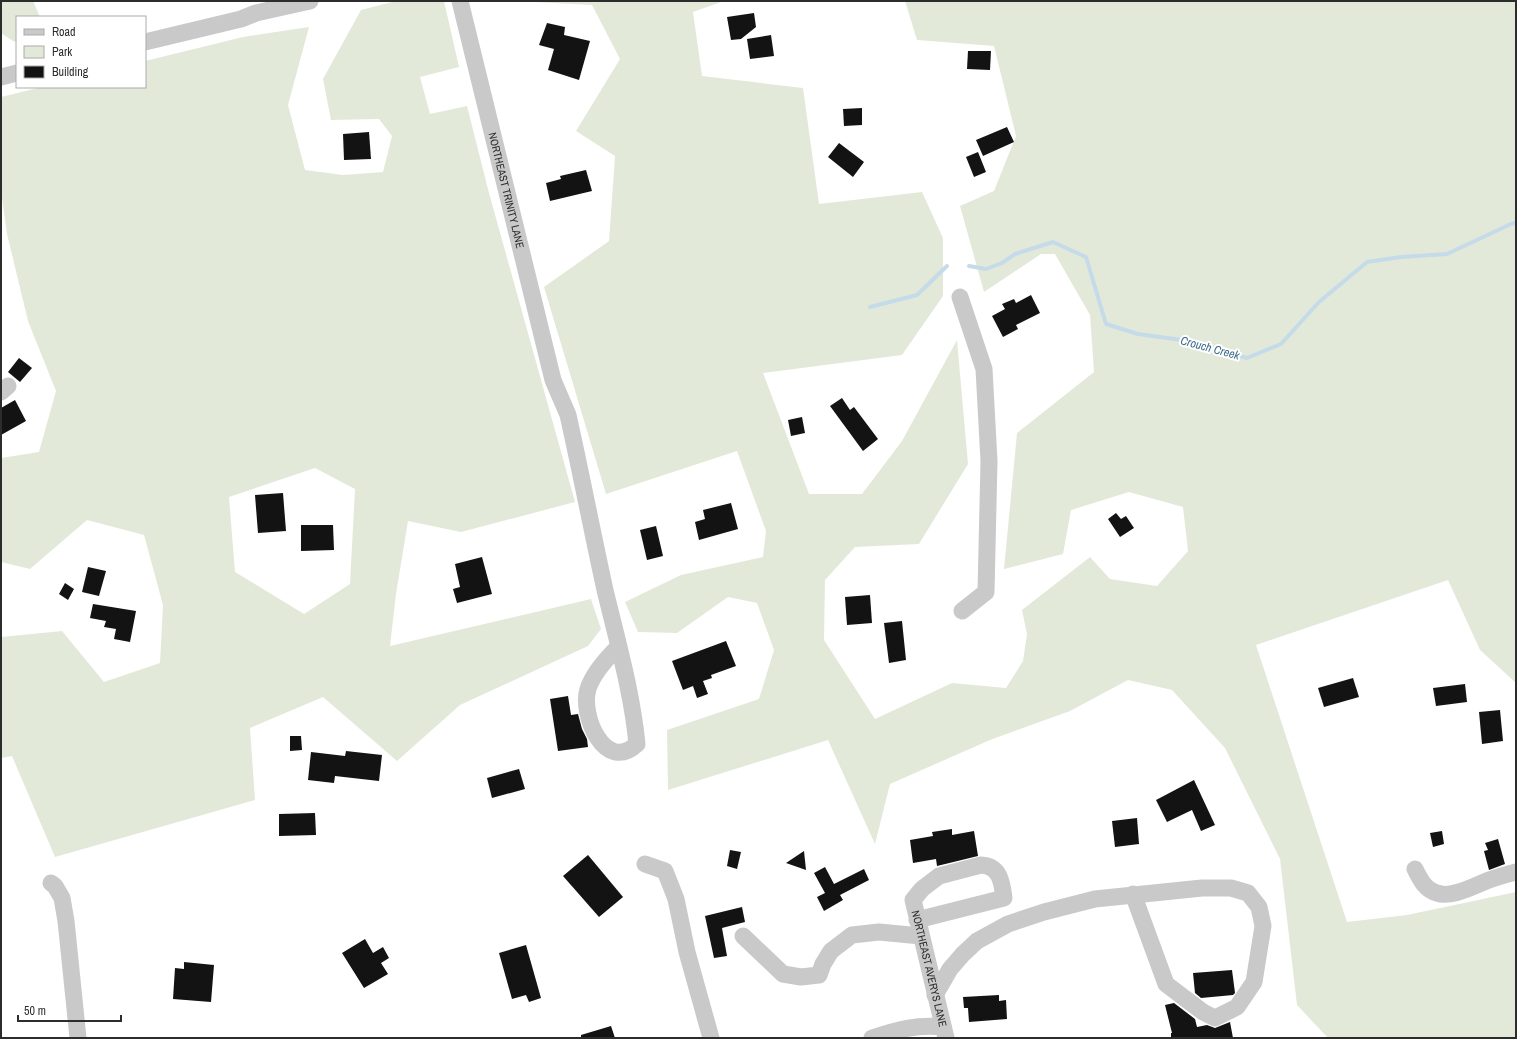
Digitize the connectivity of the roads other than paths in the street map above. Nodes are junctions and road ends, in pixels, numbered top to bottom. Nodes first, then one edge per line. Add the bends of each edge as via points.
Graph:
1 (310, 1) edge
2 (460, 1) edge
3 (146, 42) edge
4 (16, 73) edge
5 (1, 77) edge
6 (960, 297) dead end
7 (962, 611) dead end
8 (618, 647) junction
9 (645, 864) dead end
10 (1415, 869) dead end
11 (1516, 872) edge
12 (51, 883) dead end
13 (1133, 894) junction
14 (920, 928) junction
15 (743, 936) dead end
16 (935, 995) junction
17 (944, 1033) edge
18 (78, 1038) edge
19 (710, 1038) edge
20 (872, 1038) edge

1 - 3 street
2 - 8 street, NORTHEAST TRINITY LANE via 553,380 568,415
4 - 5 street
6 - 7 street via 984,369 989,462 986,592
8 - 8 street, NORTHEAST TRINITY LANE via 591,681 586,701 593,731 599,741 608,749 624,752 637,744
9 - 19 street via 665,871 676,899
10 - 11 street via 1423,884 1443,895
12 - 18 street via 62,898
13 - 13 street via 1166,984 1203,1012 1216,1018 1237,1007 1254,982 1263,926 1259,907 1248,893 1231,888 1202,888
13 - 16 street via 1095,899 1008,924 977,941 963,954 950,969
14 - 14 street, NORTHEAST AVERYS LANE via 912,900 939,876 981,865 992,868 998,874 1004,898
14 - 15 street via 852,935 831,951 819,975 801,977 783,974
14 - 16 street, NORTHEAST AVERYS LANE
16 - 17 street, NORTHEAST AVERYS LANE
17 - 20 street via 926,1025 892,1031

